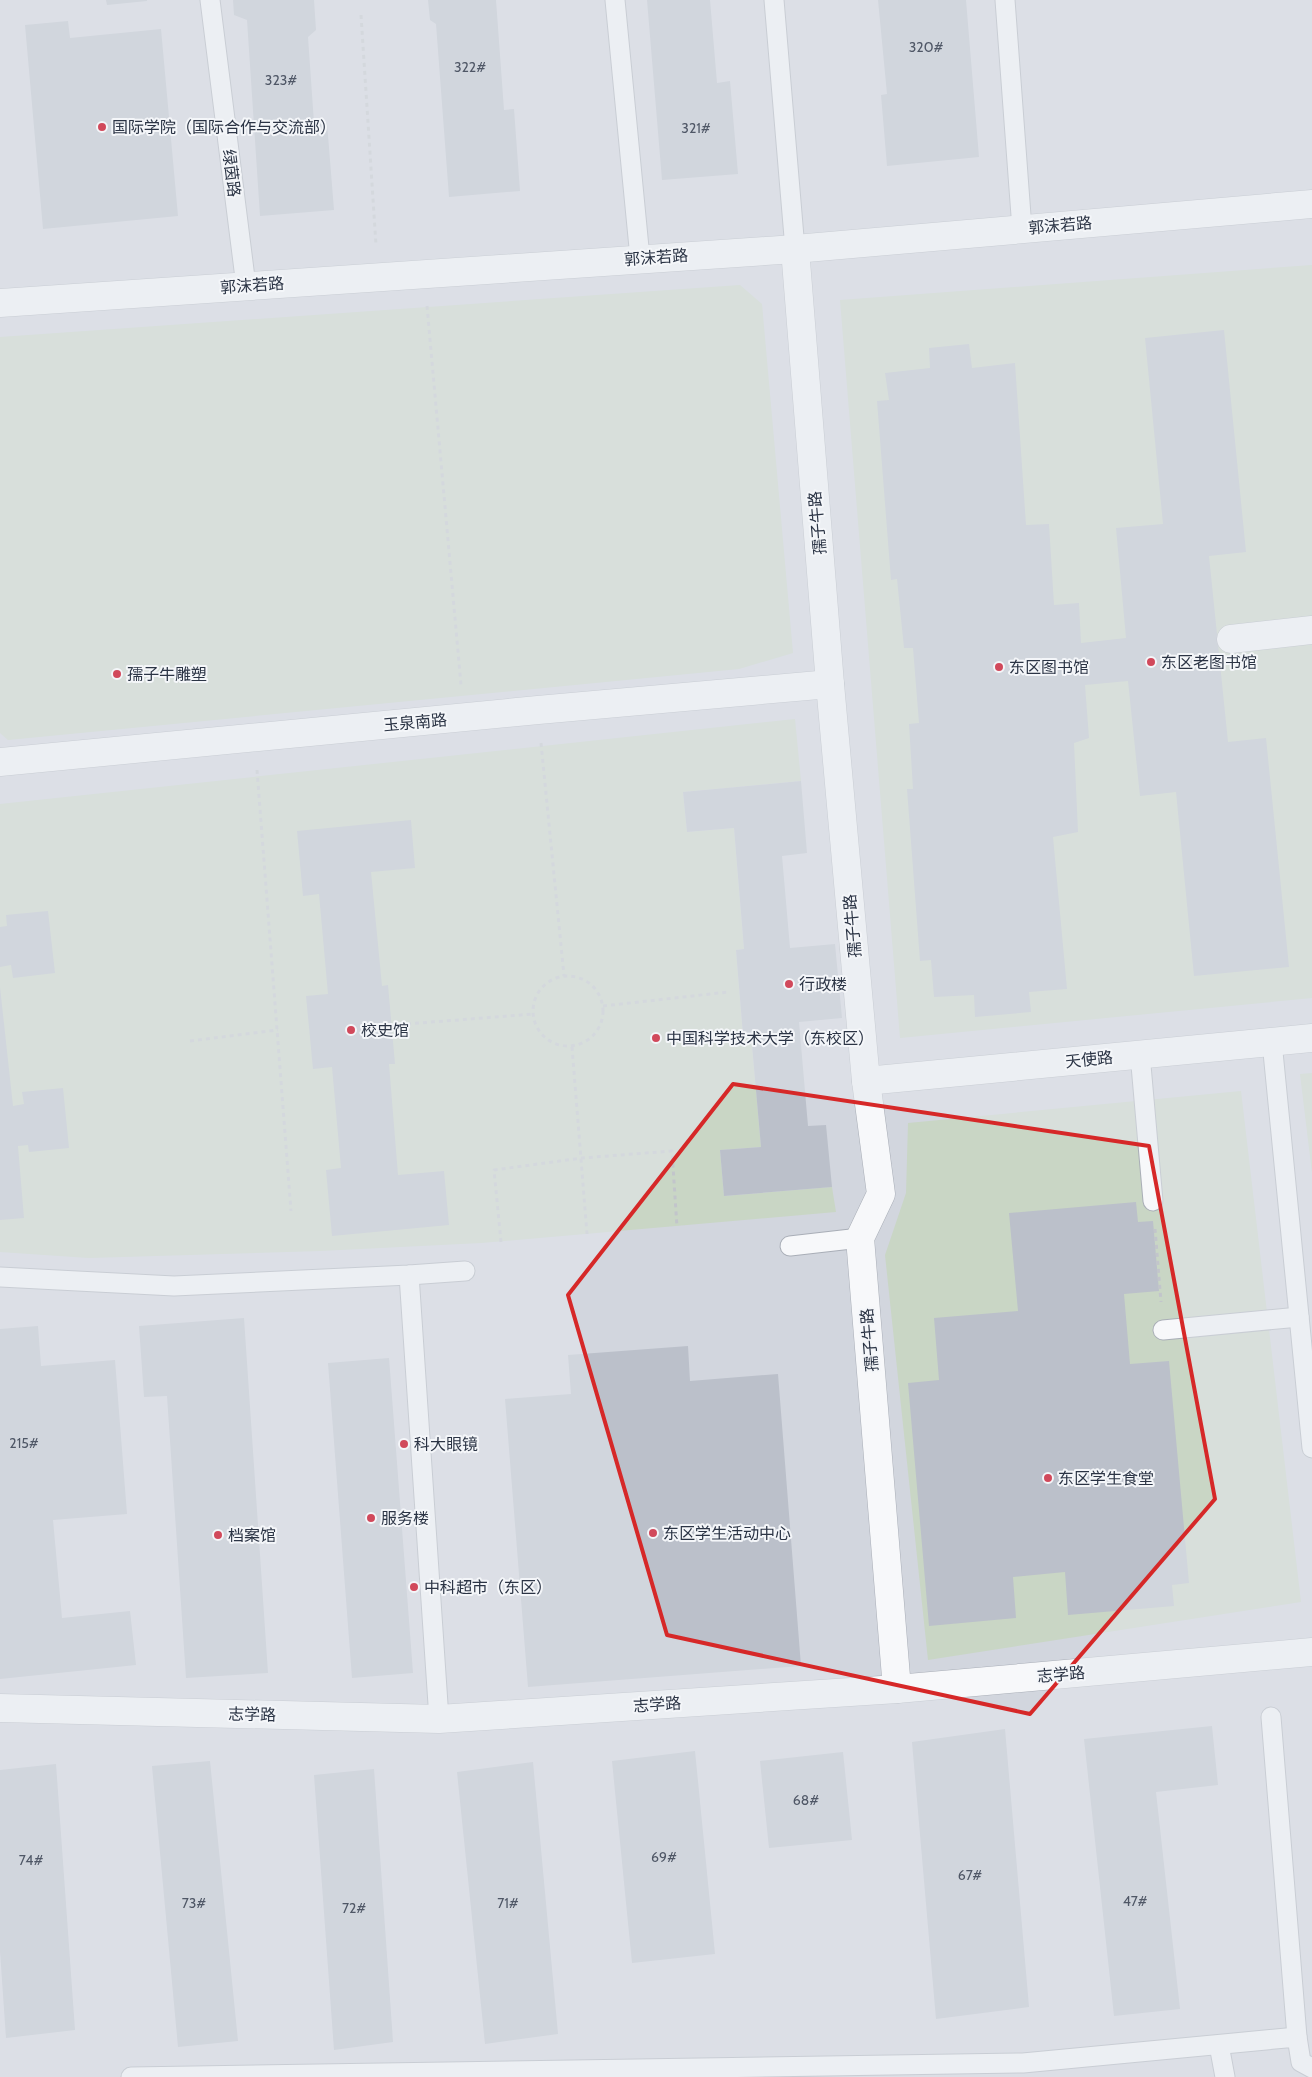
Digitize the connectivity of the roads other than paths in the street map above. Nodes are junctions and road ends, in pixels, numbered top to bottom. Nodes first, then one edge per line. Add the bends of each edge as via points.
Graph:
1 (210, 0) edge
2 (615, 0) edge
3 (774, 0) edge
4 (1005, 0) edge
5 (1312, 204) edge
6 (1022, 228) junction
7 (795, 248) junction
8 (640, 258) junction
9 (246, 286) junction
10 (0, 303) edge
11 (1312, 630) edge
12 (1232, 639) dead end
13 (830, 684) junction
14 (0, 762) edge
15 (1312, 1038) edge
16 (1272, 1042) junction
17 (1140, 1054) junction
18 (866, 1081) junction
19 (1153, 1201) road end
20 (860, 1238) junction
21 (790, 1246) dead end
22 (465, 1271) dead end
23 (409, 1275) junction
24 (0, 1277) edge
25 (1298, 1317) junction
26 (1164, 1330) road end
27 (1312, 1448) edge
28 (1312, 1652) edge
29 (897, 1689) junction
30 (0, 1708) edge
31 (1271, 1717) dead end
32 (439, 1718) junction
33 (1297, 2038) junction
34 (1219, 2045) junction
35 (1312, 2068) edge
36 (131, 2077) edge
37 (1225, 2077) edge

1 - 9 lane, 绿茵路
2 - 8 lane
3 - 7 lane
4 - 6 lane
5 - 6 street, 郭沫若路
6 - 7 street, 郭沫若路
7 - 8 street, 郭沫若路
7 - 13 street, 孺子牛路
8 - 9 street, 郭沫若路
9 - 10 street, 郭沫若路
11 - 12 street
13 - 14 street, 玉泉南路
13 - 18 street, 孺子牛路
15 - 16 street, 天使路
16 - 17 street, 天使路
16 - 25 lane
17 - 18 street, 天使路
17 - 19 lane
18 - 20 street, 孺子牛路 via 882,1194
20 - 21 lane
20 - 29 street, 孺子牛路
22 - 23 lane
23 - 24 lane via 174,1286
23 - 32 lane
25 - 26 lane
25 - 27 lane
28 - 29 street, 志学路
29 - 32 street, 志学路
30 - 32 street, 志学路
31 - 33 lane
33 - 34 lane
33 - 35 lane via 1301,2062
34 - 36 lane via 1023,2063
34 - 37 lane

